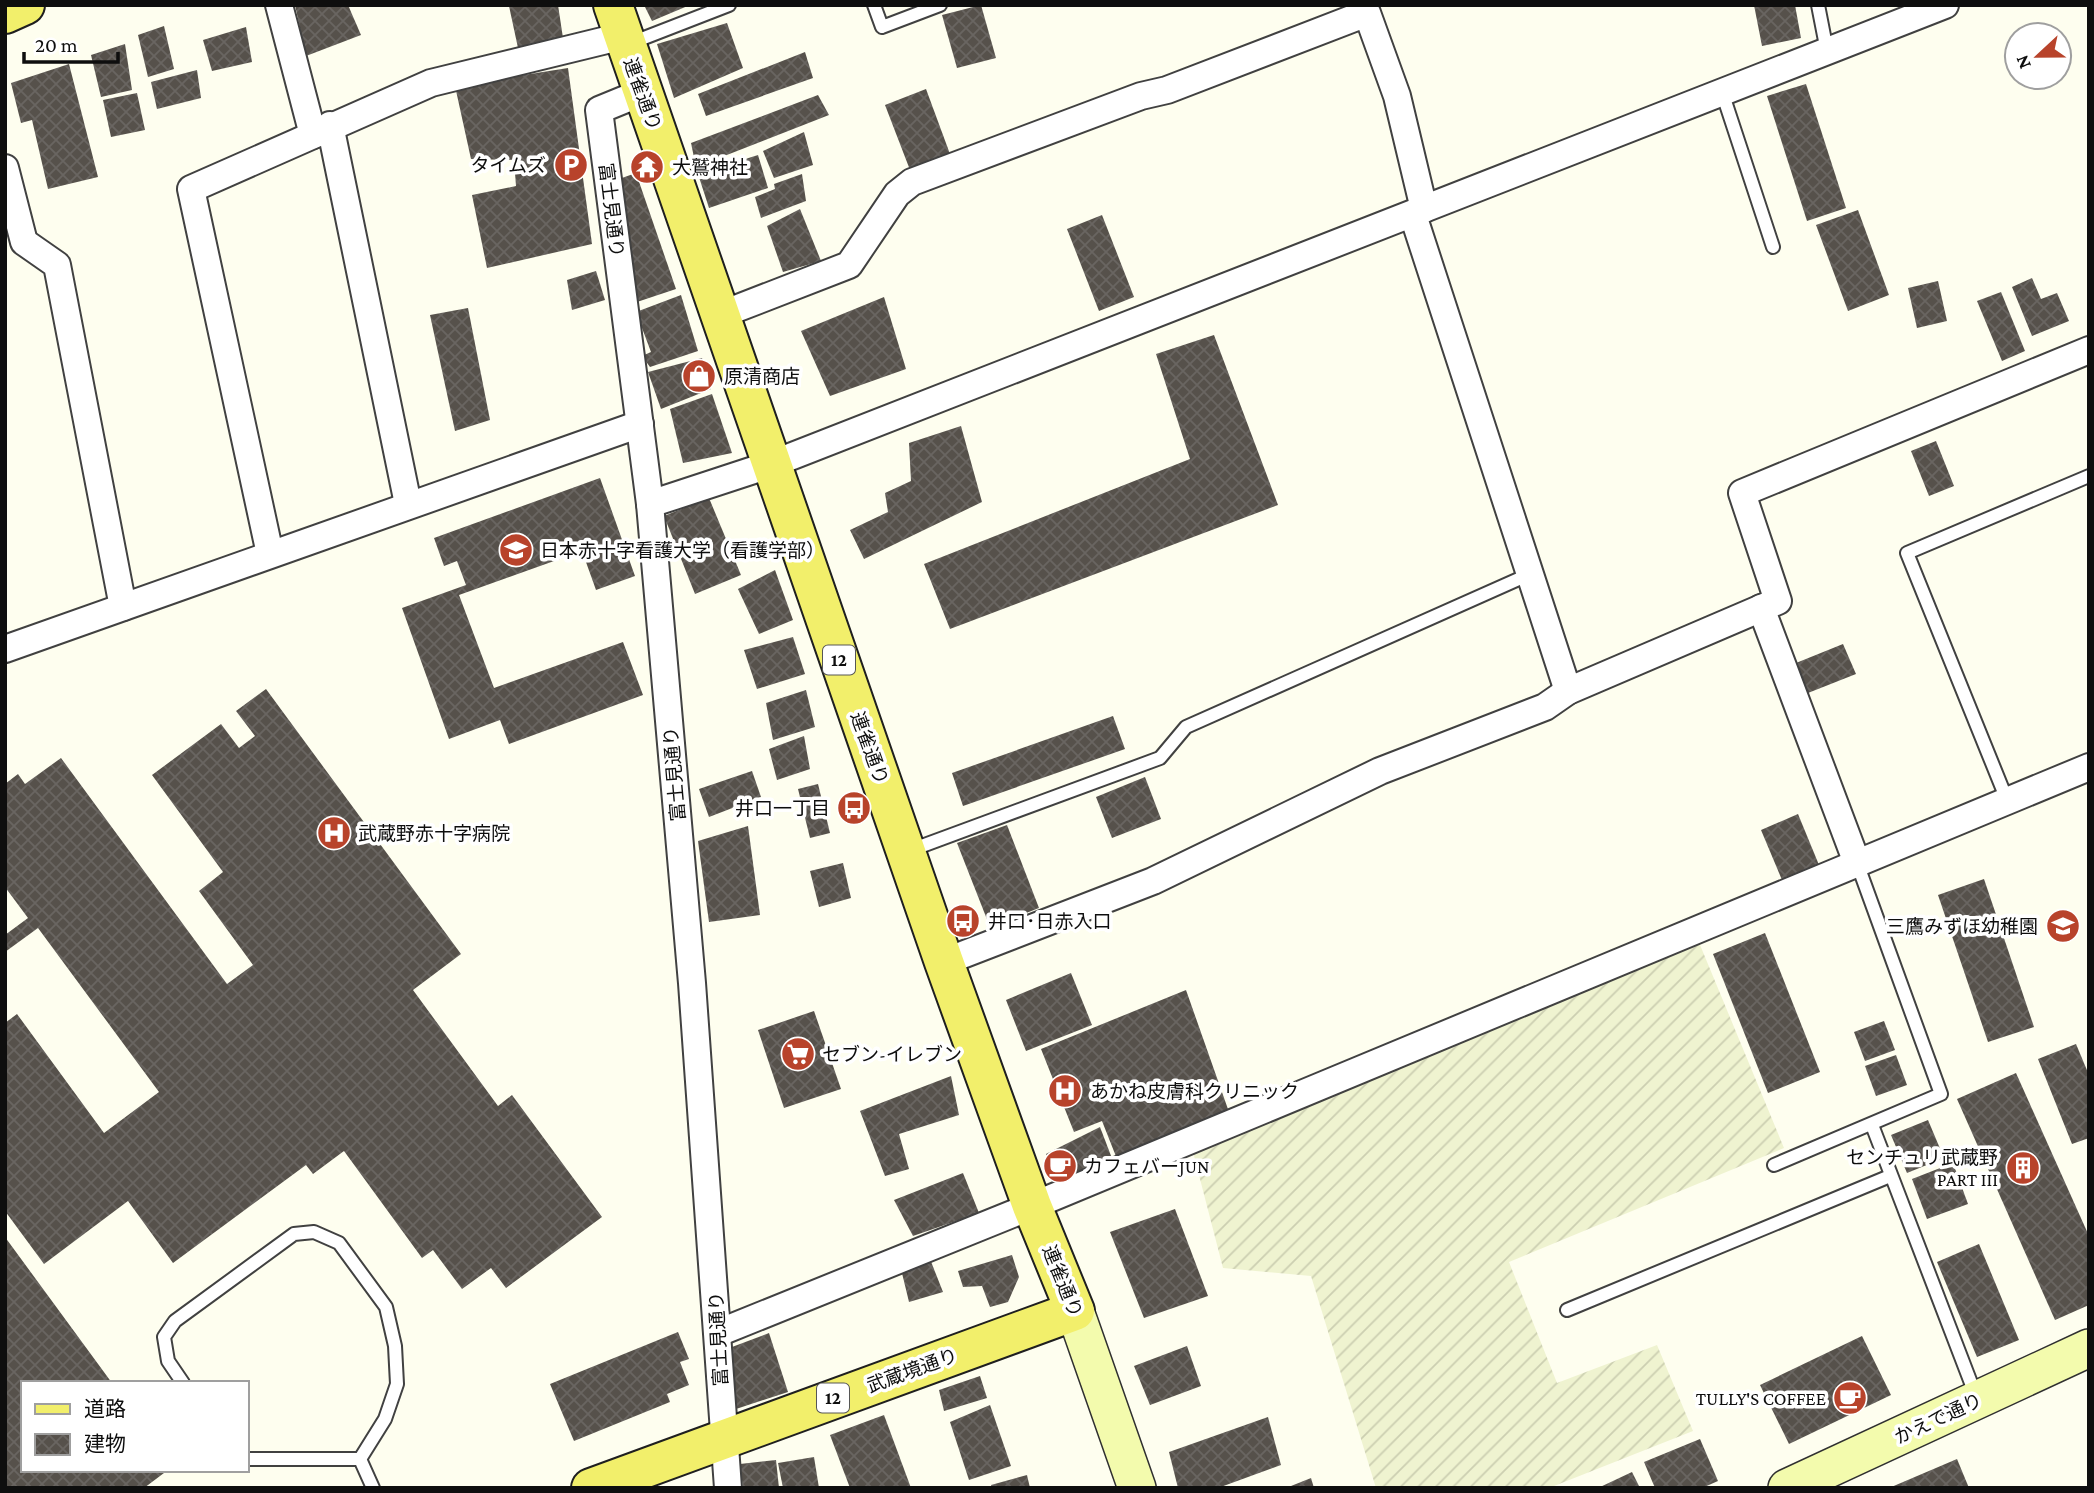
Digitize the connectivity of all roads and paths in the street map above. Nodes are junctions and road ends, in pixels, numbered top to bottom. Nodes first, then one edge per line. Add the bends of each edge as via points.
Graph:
1 (25, 5) edge
2 (279, 5) edge
3 (729, 5) edge
4 (874, 5) edge
5 (940, 5) edge
6 (1818, 5) edge
7 (1945, 5) edge
8 (5, 14) edge
9 (621, 29) edge
10 (1827, 51) junction
11 (643, 92) junction
12 (1722, 93) junction
13 (322, 130) junction
14 (5, 168) edge
15 (1418, 212) junction
16 (1773, 247) dead end
17 (720, 315) junction
18 (2089, 350) edge
19 (640, 424) junction
20 (772, 464) junction
21 (2089, 476) edge
22 (408, 504) junction
23 (650, 505) junction
24 (270, 554) junction
25 (1530, 574) junction
26 (123, 607) junction
27 (1761, 608) junction
28 (5, 649) edge
29 (1568, 691) junction
30 (2089, 767) edge
31 (2007, 800) junction
32 (907, 852) junction
33 (1857, 863) junction
34 (944, 961) junction
35 (1872, 1125) junction
36 (1774, 1165) dead end
37 (1891, 1175) junction
38 (1032, 1206) junction
39 (1567, 1310) dead end
40 (1075, 1311) junction
41 (718, 1333) junction
42 (2089, 1348) edge
43 (182, 1381) edge
44 (1977, 1399) junction
45 (723, 1437) junction
46 (248, 1459) edge
47 (360, 1459) junction
48 (373, 1488) edge
49 (591, 1488) edge
50 (728, 1488) edge
51 (1138, 1488) edge
52 (1787, 1488) edge

1 - 8 main road
2 - 13 street
3 - 9 lane
4 - 5 lane via 882,27
6 - 10 lane
7 - 10 street
9 - 11 main road, 連雀通り / 12
9 - 13 street via 431,83
10 - 12 street
11 - 17 main road, 連雀通り / 12
11 - 19 street, 富士見通り via 599,110
12 - 15 street
12 - 16 lane
13 - 22 street
13 - 24 street via 191,188
14 - 26 street via 24,242 57,265
15 - 17 street via 1397,96 1367,13 912,182 897,194 849,265
15 - 20 street
15 - 25 street
17 - 20 main road, 連雀通り / 12
18 - 27 street via 1742,493 1778,601
19 - 22 street
19 - 23 street, 富士見通り
20 - 23 street
20 - 32 main road, 連雀通り / 12
21 - 31 lane via 1907,553
22 - 24 street
23 - 41 street, 富士見通り
24 - 26 street
25 - 29 street
25 - 32 lane via 1186,727 1160,758
26 - 28 street
27 - 29 street
27 - 33 street
29 - 34 street via 1545,707 1380,771 1153,881
30 - 31 street
31 - 33 street
32 - 34 main road, 連雀通り / 12
33 - 35 lane via 1941,1094
33 - 38 street
34 - 38 main road, 連雀通り / 12
35 - 36 lane
35 - 37 lane
37 - 39 lane
37 - 44 lane
38 - 40 main road, 連雀通り / 12
38 - 41 street
40 - 45 main road, 武蔵境通り / 12
40 - 51 street, 連雀通り
41 - 45 street, 富士見通り
42 - 44 street, かえで通り
43 - 47 lane via 168,1361 164,1337 175,1321 295,1234 314,1232 339,1243 386,1307 395,1346 397,1384 385,1419
44 - 52 street, かえで通り
45 - 49 main road, 武蔵境通り / 12
45 - 50 street, 富士見通り
46 - 47 lane
47 - 48 lane

